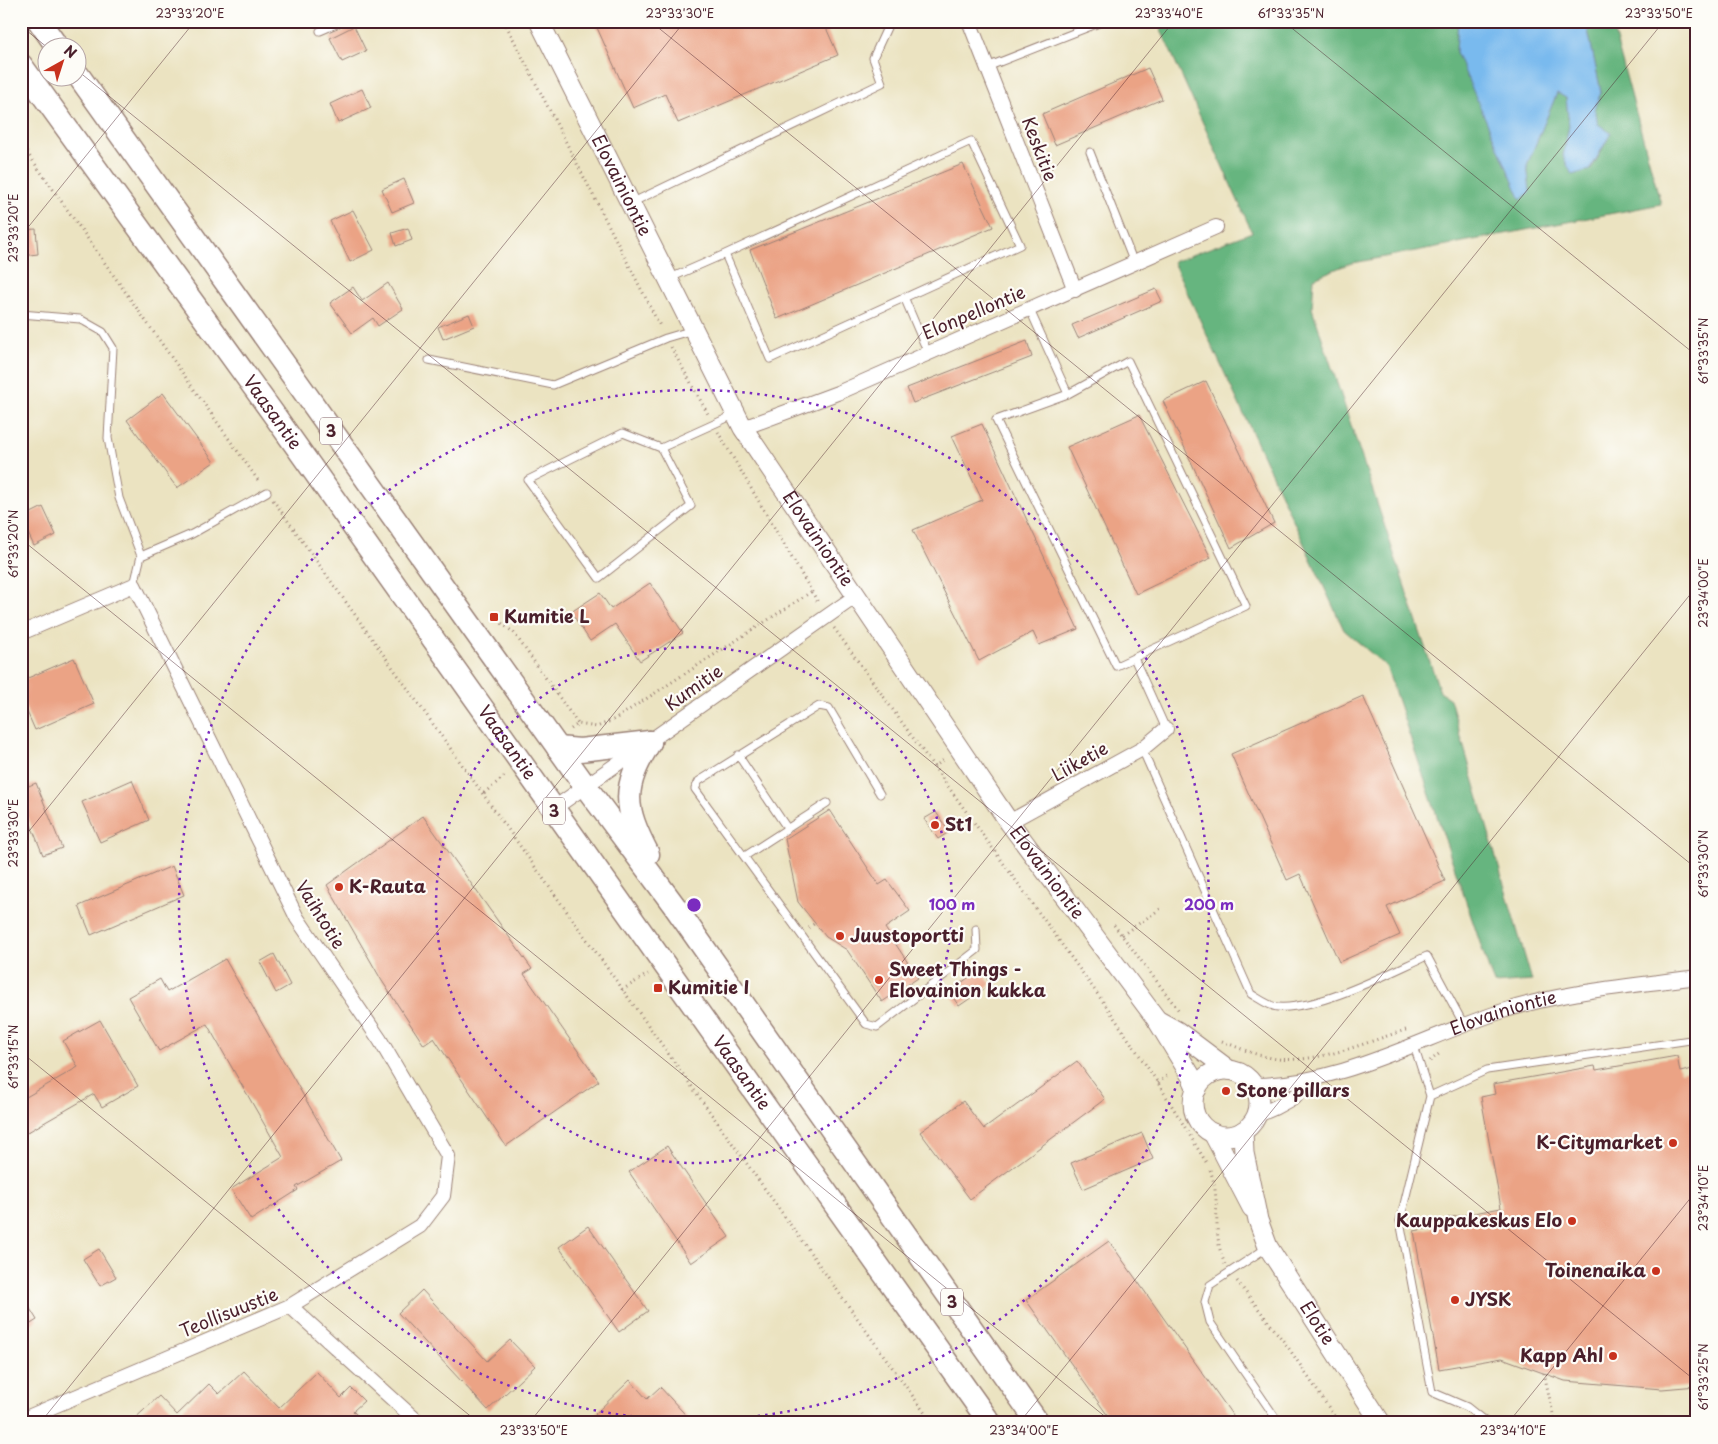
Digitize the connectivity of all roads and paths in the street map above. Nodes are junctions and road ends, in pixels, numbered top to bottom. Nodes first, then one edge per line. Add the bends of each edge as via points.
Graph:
1 (40, 21) edge
2 (343, 21) edge
3 (504, 21) edge
4 (539, 21) edge
5 (890, 21) edge
6 (968, 21) edge
7 (1104, 21) edge
8 (320, 31) dead end
9 (51, 38) edge
10 (21, 65) edge
11 (986, 67) junction
12 (87, 88) edge
13 (21, 144) edge
14 (1090, 152) dead end
15 (630, 204) junction
16 (1216, 227) dead end
17 (724, 254) junction
18 (1134, 264) junction
19 (668, 280) junction
20 (1074, 290) junction
21 (904, 298) junction
22 (1030, 310) junction
23 (21, 314) edge
24 (693, 330) junction
25 (666, 338) junction
26 (928, 353) junction
27 (429, 360) dead end
28 (1068, 394) junction
29 (740, 421) junction
30 (714, 425) junction
31 (661, 448) junction
32 (267, 492) junction
33 (141, 556) junction
34 (134, 584) junction
35 (811, 592) junction
36 (856, 596) junction
37 (494, 617) dead end
38 (826, 617) junction
39 (21, 633) edge
40 (1134, 658) junction
41 (578, 724) junction
42 (1166, 729) joint
43 (650, 742) junction
44 (556, 744) junction
45 (1142, 750) junction
46 (738, 755) junction
47 (944, 759) dead end
48 (520, 763) junction
49 (934, 767) junction
50 (586, 787) junction
51 (484, 793) junction
52 (880, 794) dead end
53 (827, 803) dead end
54 (553, 810) junction
55 (1008, 822) junction
56 (787, 828) junction
57 (745, 856) junction
58 (673, 904) junction
59 (1163, 907) dead end
60 (1114, 925) dead end
61 (976, 929) dead end
62 (1122, 935) junction
63 (648, 974) dead end
64 (1697, 977) edge
65 (622, 990) junction
66 (1181, 1013) dead end
67 (1157, 1020) junction
68 (1464, 1025) junction
69 (1419, 1026) dead end
70 (1697, 1039) edge
71 (1414, 1046) junction
72 (1197, 1047) junction
73 (1182, 1063) junction
74 (1229, 1070) junction
75 (1318, 1079) junction
76 (1158, 1083) junction
77 (1254, 1085) junction
78 (1197, 1089) junction
79 (1430, 1096) junction
80 (1257, 1115) junction
81 (1244, 1131) junction
82 (1213, 1133) junction
83 (1258, 1220) junction
84 (1268, 1246) junction
85 (1228, 1271) junction
86 (290, 1306) junction
87 (1544, 1373) dead end
88 (21, 1420) edge
89 (419, 1423) edge
90 (932, 1423) edge
91 (990, 1423) edge
92 (1038, 1423) edge
93 (1279, 1423) edge
94 (1338, 1423) edge
95 (1381, 1423) edge
96 (1487, 1423) edge
97 (1555, 1423) edge

1 - 9 highway
2 - 8 lane
3 - 25 path
4 - 15 main road, Elovainiontie
5 - 15 lane via 873,58 882,83
6 - 11 street, Keskitie
7 - 11 lane
10 - 48 highway, Vaasantie / 3
11 - 20 street, Keskitie
12 - 44 highway, 3
13 - 32 path
14 - 18 lane
15 - 19 main road, Elovainiontie
16 - 18 street, Elonpellontie
17 - 19 lane
17 - 21 lane via 770,359
17 - 21 lane via 971,141 1020,244
18 - 20 street, Elonpellontie
19 - 24 main road, Elovainiontie
20 - 22 street, Elonpellontie
21 - 26 lane
22 - 26 street, Elonpellontie
22 - 28 lane
23 - 33 lane via 80,319 103,332 114,348 108,438 119,498
24 - 25 lane
24 - 29 main road, Elovainiontie
25 - 27 lane via 553,385
25 - 30 path
26 - 29 street, Elonpellontie via 840,392
28 - 40 lane via 996,420 1116,666
28 - 40 lane via 1128,361 1246,606
29 - 30 lane
29 - 36 main road, Elovainiontie
30 - 31 lane
30 - 35 path
31 - 31 lane via 623,433 528,480 599,578 691,506
32 - 33 lane via 192,534
32 - 51 path
33 - 34 lane
34 - 39 street
34 - 86 street, Vaihtotie via 297,918 380,1040 448,1156 443,1196 420,1226
35 - 38 path
35 - 41 path via 615,719 597,726
36 - 38 street, Kumitie
36 - 55 main road, Elovainiontie
37 - 41 path via 514,633
38 - 43 street, Kumitie
38 - 49 path
40 - 42 lane
41 - 44 path
42 - 45 street, Liiketie
43 - 44 highway via 580,750
43 - 50 street, Kumitie
43 - 58 highway via 632,772 628,792 630,813
44 - 50 highway, 3
45 - 55 street, Liiketie
45 - 68 lane via 1250,994 1277,1007 1306,1003 1333,997 1427,956
46 - 52 lane via 819,706 829,708
46 - 56 lane
46 - 57 lane via 699,781 696,789
47 - 49 path
48 - 51 path
48 - 54 highway, Vaasantie / 3
49 - 76 path
50 - 54 street, Kumitie
50 - 58 highway, 3
51 - 65 path
53 - 56 lane
54 - 91 highway, Vaasantie / 3
55 - 67 main road, Elovainiontie
56 - 57 lane
57 - 61 lane via 866,1024 877,1027 977,950
58 - 92 highway, 3
59 - 62 path
60 - 62 path
62 - 66 path
63 - 65 path
64 - 68 street, Elovainiontie via 1537,1002
65 - 90 path
67 - 72 main road, Elovainiontie
67 - 73 main road, Elovainiontie
68 - 71 street, Elovainiontie
69 - 72 path via 1302,1059 1276,1059 1210,1037
70 - 79 lane via 1487,1070
71 - 75 street, Elovainiontie
71 - 79 lane
72 - 74 main road, Elovainiontie
73 - 76 path
73 - 78 main road, Elovainiontie
74 - 77 main road via 1243,1075
74 - 78 main road via 1210,1075
75 - 77 street, Elovainiontie
75 - 80 street, Elovainiontie via 1300,1094
76 - 85 path via 1214,1179 1219,1252
77 - 80 main road via 1259,1100
78 - 82 main road via 1194,1099 1196,1115 1204,1128
79 - 96 lane via 1400,1222 1407,1265 1432,1392 1467,1407
80 - 81 main road
81 - 82 main road via 1229,1136
81 - 83 main road, Elotie via 1244,1153
82 - 83 main road, Elotie
83 - 84 main road, Elotie
84 - 85 lane
84 - 95 main road, Elotie
85 - 93 lane via 1210,1285 1205,1302 1210,1322
85 - 94 path via 1288,1347
86 - 88 street, Teollisuustie
86 - 89 street, Teollisuustie
87 - 97 path

